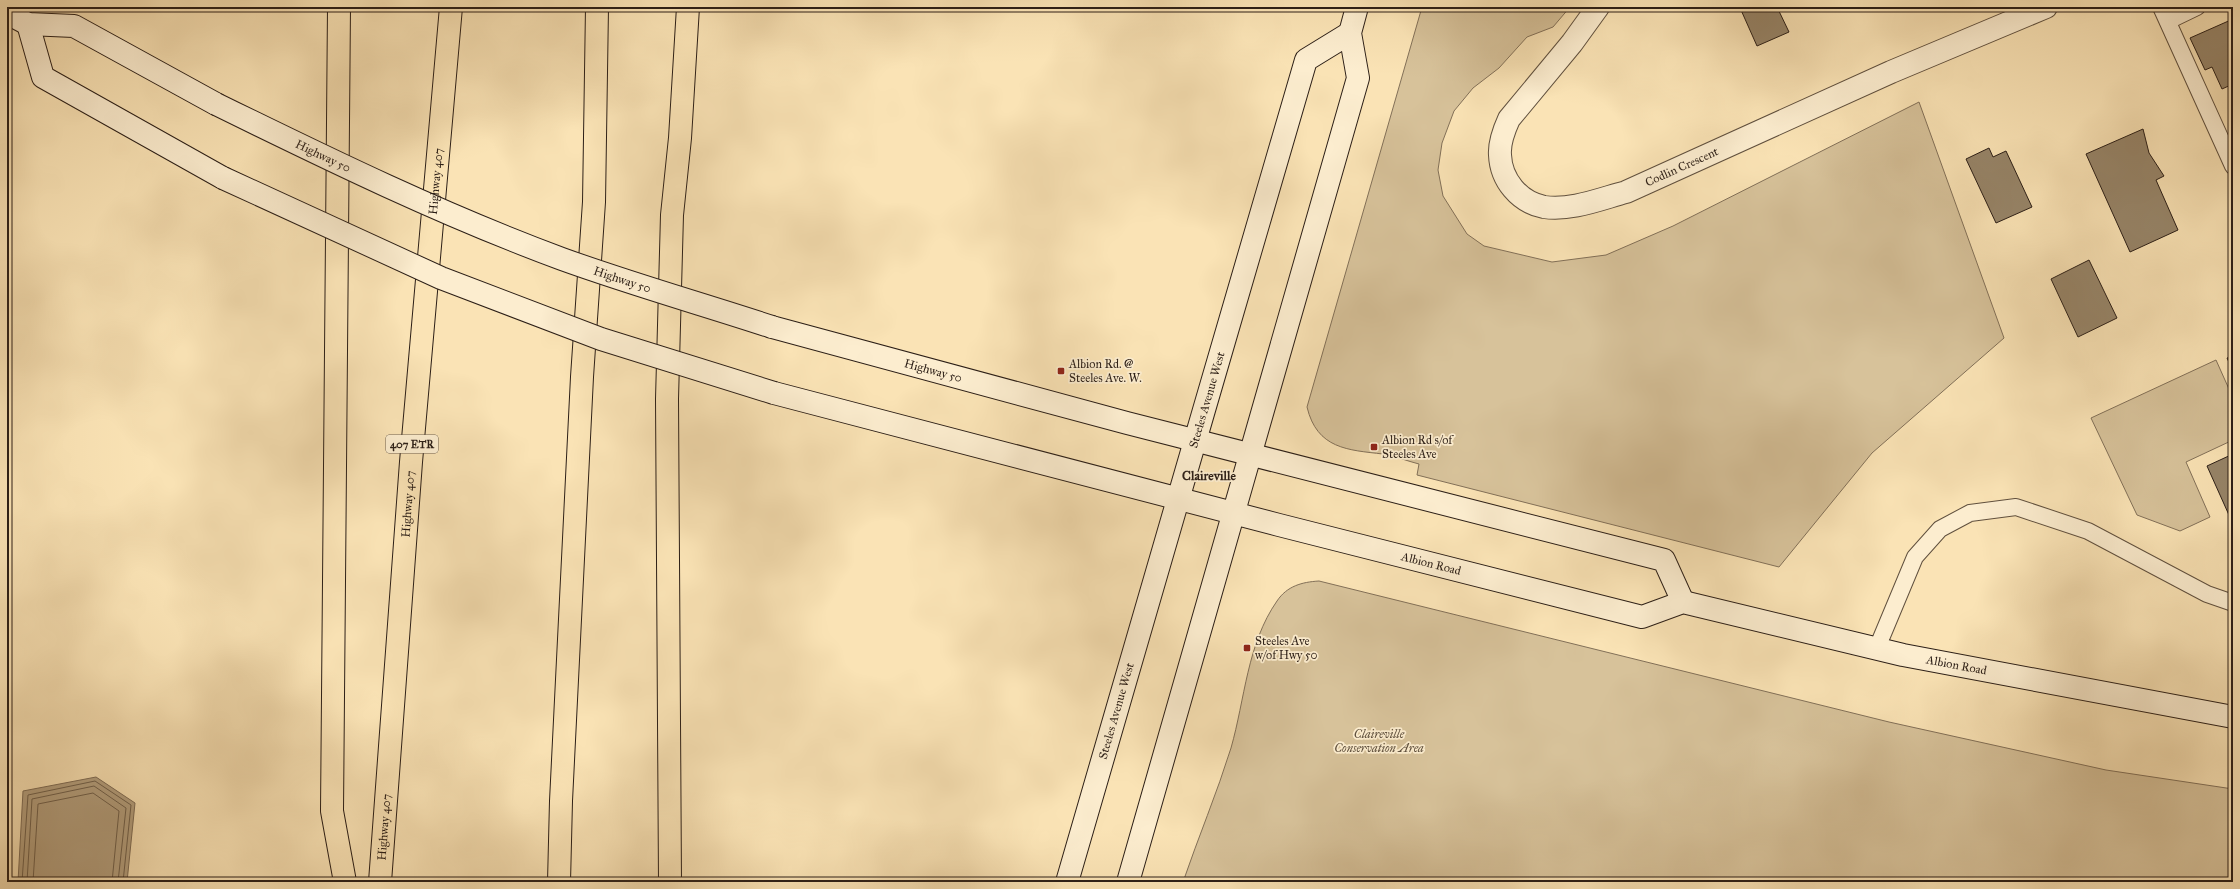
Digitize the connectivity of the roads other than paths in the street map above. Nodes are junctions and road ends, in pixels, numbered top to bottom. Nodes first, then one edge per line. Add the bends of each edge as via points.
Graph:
1 (339, 7) edge
2 (451, 7) edge
3 (597, 7) edge
4 (688, 7) edge
5 (1358, 7) edge
6 (1598, 7) edge
7 (2046, 7) edge
8 (2197, 7) edge
9 (7, 13) edge
10 (2164, 14) edge
11 (28, 24) junction
12 (1350, 33) junction
13 (2233, 166) edge
14 (1195, 440) junction
15 (1250, 454) junction
16 (1177, 499) junction
17 (1234, 513) junction
18 (1683, 602) junction
19 (2233, 603) edge
20 (1877, 648) junction
21 (2233, 717) edge
22 (345, 882) edge
23 (380, 882) edge
24 (559, 882) edge
25 (670, 882) edge
26 (1067, 882) edge
27 (1128, 882) edge

1 - 22 highway via 332,811
2 - 23 highway, Highway 407 / 407 ETR via 411,462
3 - 24 highway via 594,202 581,385
4 - 25 highway via 680,138 672,215 667,399
5 - 12 main road
6 - 7 main road, Codlin Crescent via 1572,43 1509,119 1503,134 1499,154 1507,180 1517,193 1529,202 1545,207 1579,205 1626,192 1892,72
8 - 10 lane
9 - 11 main road, Highway 50
10 - 13 lane
11 - 14 main road, Highway 50, bridge via 74,26 216,104 378,183 562,259 772,327
11 - 16 main road, bridge via 43,77 223,178 441,278 601,339 774,393
12 - 14 main road, Steeles Avenue West via 1306,60
12 - 15 main road via 1358,78
14 - 15 main road, Highway 50
14 - 16 main road, Steeles Avenue West
15 - 17 main road
15 - 18 main road via 1664,560
16 - 17 main road, Albion Road
16 - 26 main road, Steeles Avenue West
17 - 18 main road, Albion Road via 1642,617
17 - 27 main road
18 - 20 main road, Albion Road
19 - 20 lane via 2207,594 2088,531 2016,507 1970,513 1940,529 1915,557
20 - 21 main road, Albion Road

